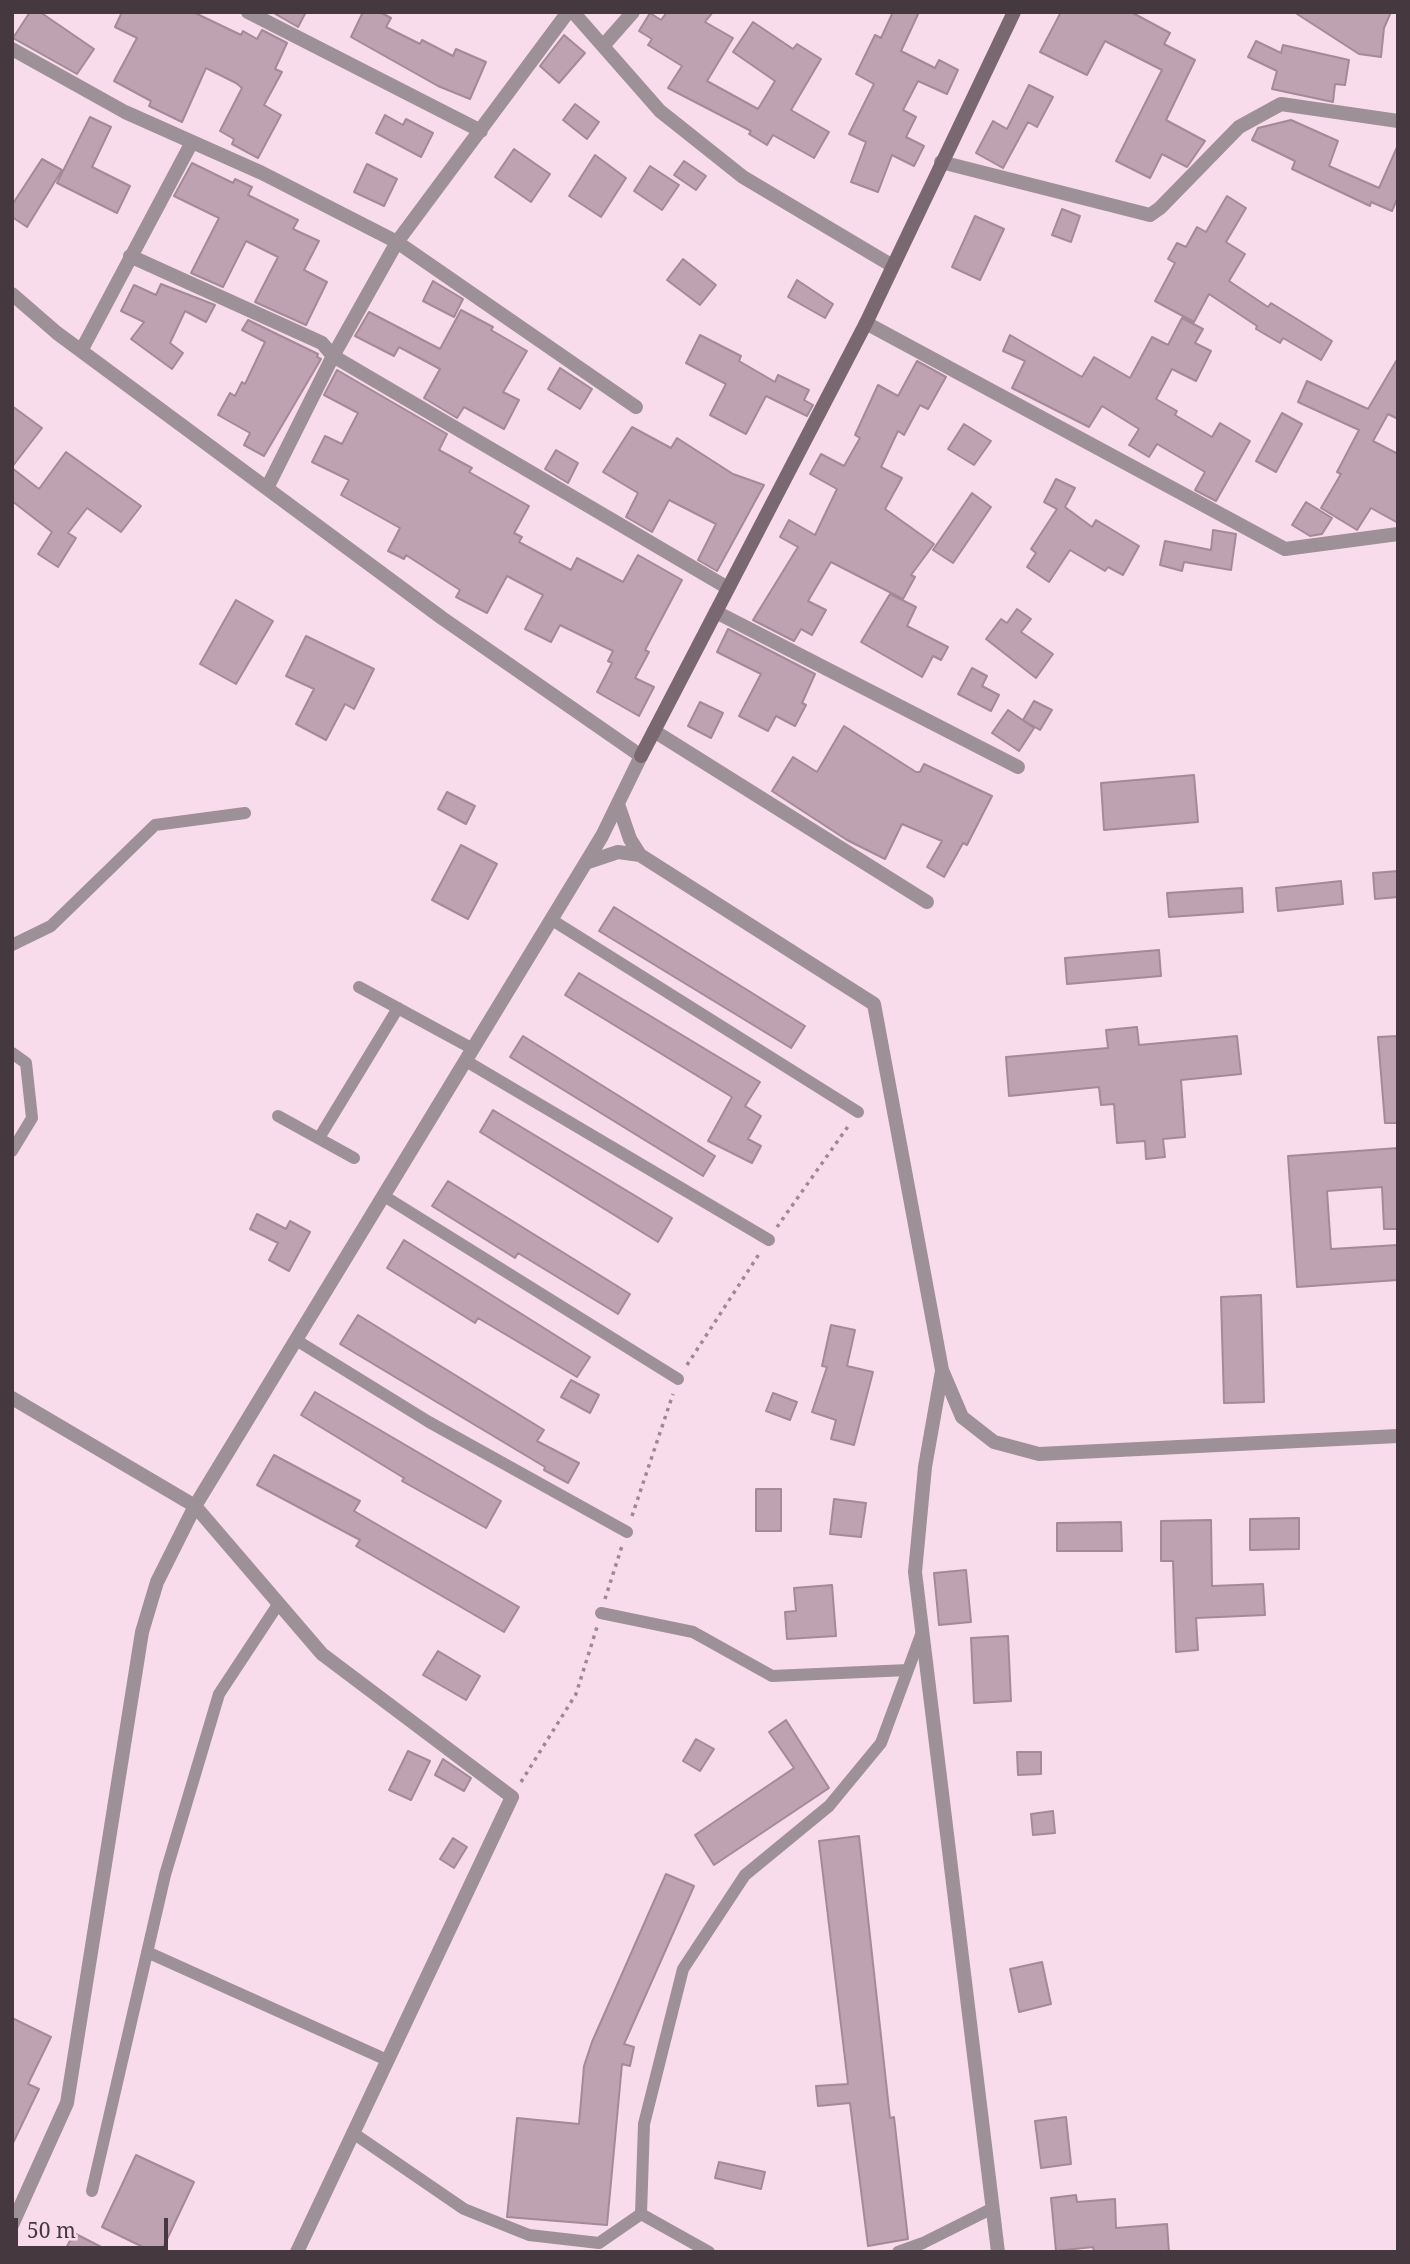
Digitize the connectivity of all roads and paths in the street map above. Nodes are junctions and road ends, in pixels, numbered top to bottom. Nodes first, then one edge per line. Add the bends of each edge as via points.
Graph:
1 (248, 12) edge
2 (570, 12) edge
3 (633, 12) edge
4 (1014, 12) edge
5 (603, 46) junction
6 (12, 49) edge
7 (1398, 121) edge
8 (481, 131) junction
9 (192, 142) junction
10 (941, 162) junction
11 (397, 242) junction
12 (130, 256) junction
13 (891, 265) junction
14 (12, 294) edge
15 (866, 323) junction
16 (82, 351) junction
17 (333, 356) junction
18 (636, 407) dead end
19 (267, 488) junction
20 (1398, 534) edge
21 (728, 588) junction
22 (716, 612) junction
23 (654, 731) junction
24 (641, 756) junction
25 (1018, 767) dead end
26 (618, 804) junction
27 (244, 813) dead end
28 (640, 855) junction
29 (586, 863) junction
30 (926, 902) dead end
31 (552, 920) junction
32 (12, 945) edge
33 (359, 987) dead end
34 (398, 1009) junction
35 (12, 1053) edge
36 (469, 1055) junction
37 (859, 1112) joint
38 (278, 1116) dead end
39 (318, 1138) junction
40 (12, 1151) edge
41 (354, 1158) dead end
42 (384, 1196) junction
43 (769, 1240) junction
44 (296, 1340) junction
45 (942, 1370) junction
46 (678, 1379) junction
47 (12, 1398) edge
48 (1398, 1436) edge
49 (195, 1506) junction
50 (627, 1532) junction
51 (279, 1603) junction
52 (601, 1613) junction
53 (922, 1632) junction
54 (908, 1670) junction
55 (512, 1797) junction
56 (147, 1952) junction
57 (387, 2060) junction
58 (353, 2133) junction
59 (92, 2191) dead end
60 (993, 2208) junction
61 (641, 2214) junction
62 (12, 2224) edge
63 (598, 2248) edge
64 (298, 2252) edge
65 (709, 2252) edge
66 (898, 2252) edge
67 (998, 2252) edge

1 - 8 street
2 - 5 street
2 - 8 street
3 - 5 street
4 - 10 main road
5 - 13 street via 660,111 743,177
6 - 9 street via 125,113
7 - 10 street via 1281,104 1239,127 1150,215
8 - 11 street
9 - 11 street
9 - 12 street
10 - 13 main road
11 - 17 street
11 - 18 street
12 - 16 street
12 - 17 street via 322,343
13 - 15 main road
14 - 16 street
15 - 20 street via 1285,549
15 - 21 main road
16 - 19 street
17 - 19 street
17 - 21 street
19 - 24 street via 442,618
21 - 22 main road
22 - 23 main road
22 - 25 street
23 - 24 main road
23 - 30 street
24 - 26 street
26 - 28 street
26 - 29 street
27 - 32 lane via 155,825 51,926
28 - 29 street via 618,852
28 - 45 street via 874,1004
29 - 31 street
31 - 36 street
31 - 37 lane
33 - 34 lane
34 - 36 lane
34 - 39 lane
35 - 40 lane via 26,1063 32,1118
36 - 42 street
36 - 43 lane
37 - 43 path
38 - 39 lane
39 - 41 lane
42 - 44 street
42 - 46 lane
43 - 46 path
44 - 49 street
44 - 50 lane via 429,1422
45 - 48 street via 961,1417 994,1443 1039,1454
45 - 53 street via 925,1466 915,1572
46 - 50 path
47 - 49 street
49 - 51 street
49 - 62 street via 157,1582 142,1632 67,2103
50 - 52 path
51 - 55 street via 322,1654
51 - 56 lane via 219,1693
52 - 54 lane via 693,1632 772,1676
52 - 55 path via 576,1694
53 - 54 lane
53 - 60 street
54 - 61 lane via 881,1743 829,1806 745,1875 683,1969 644,2124
55 - 57 street
56 - 57 lane
56 - 59 lane
57 - 58 street
58 - 63 lane via 464,2209 529,2235
58 - 64 street
60 - 66 lane
60 - 67 street
61 - 63 lane
61 - 65 lane

